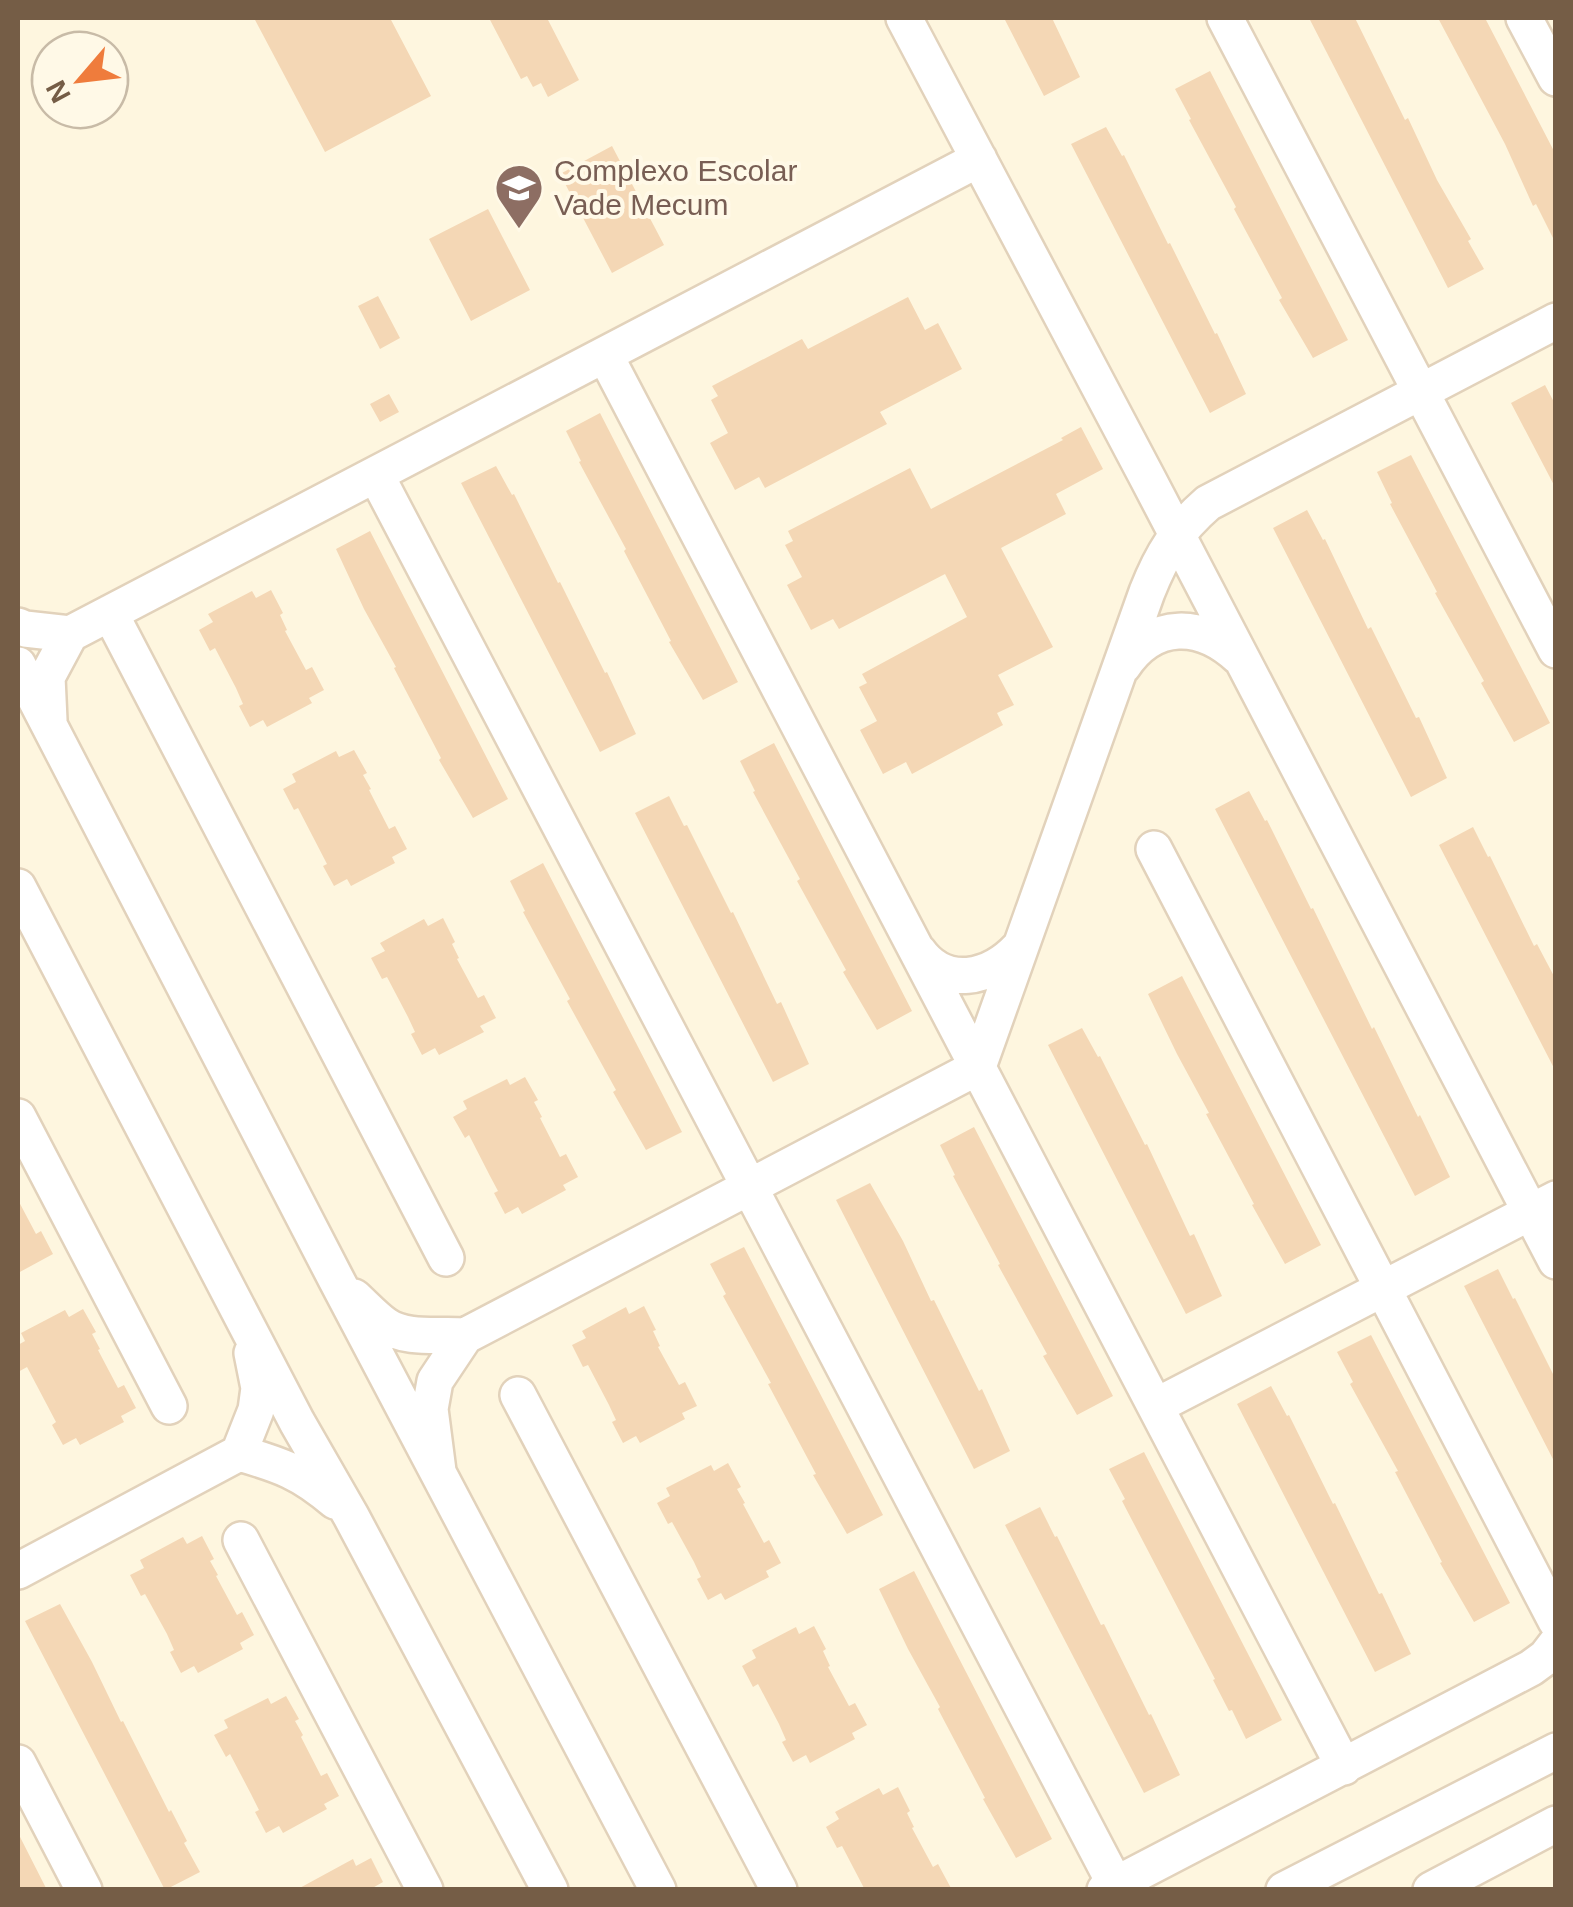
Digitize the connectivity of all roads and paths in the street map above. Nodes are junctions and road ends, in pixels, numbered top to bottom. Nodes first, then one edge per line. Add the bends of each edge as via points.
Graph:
1 (904, 18) edge
2 (1225, 18) edge
3 (1524, 18) edge
4 (1556, 78) edge
5 (979, 159) junction
6 (1556, 321) edge
7 (604, 355) junction
8 (1420, 391) junction
9 (376, 475) junction
10 (1176, 534) junction
11 (110, 613) junction
12 (18, 626) edge
13 (70, 634) junction
14 (1556, 650) edge
15 (1240, 658) junction
16 (18, 664) edge
17 (1118, 672) junction
18 (50, 726) junction
19 (1154, 849) dead end
20 (18, 888) edge
21 (1019, 948) junction
22 (917, 950) junction
23 (978, 1067) junction
24 (18, 1117) edge
25 (749, 1189) junction
26 (1543, 1205) edge
27 (446, 1258) dead end
28 (1556, 1261) edge
29 (336, 1279) junction
30 (1384, 1288) junction
31 (248, 1327) junction
32 (465, 1336) junction
33 (518, 1395) dead end
34 (169, 1406) dead end
35 (1156, 1406) junction
36 (239, 1453) junction
37 (438, 1471) junction
38 (351, 1516) junction
39 (241, 1540) dead end
40 (18, 1572) edge
41 (1556, 1621) edge
42 (1556, 1644) edge
43 (1556, 1751) edge
44 (18, 1763) edge
45 (1344, 1767) junction
46 (1550, 1839) edge
47 (1110, 1887) edge
48 (84, 1890) edge
49 (425, 1890) edge
50 (550, 1890) edge
51 (658, 1890) edge
52 (779, 1890) edge
53 (1284, 1890) edge
54 (1431, 1890) edge

1 - 5 street
2 - 8 street
3 - 4 street
5 - 7 street
5 - 10 street
6 - 8 street
7 - 9 street
7 - 22 street
8 - 10 street via 1208,502
8 - 14 street
9 - 11 street
9 - 25 street
10 - 15 street
10 - 17 street
11 - 13 street
11 - 27 street
12 - 13 street
13 - 18 street via 48,678
15 - 17 street via 1212,637 1176,630 1132,651
15 - 26 street
16 - 18 street
17 - 21 street
18 - 29 street
19 - 30 street
20 - 31 street
21 - 22 street via 1007,961 964,976 938,970
21 - 23 street
22 - 23 street
23 - 25 street
23 - 35 street
24 - 34 street
25 - 32 street
25 - 47 street
26 - 28 street
26 - 30 street
29 - 32 street via 386,1326 410,1335
29 - 37 street
30 - 35 street
30 - 41 street
31 - 36 street via 259,1388
31 - 38 street
32 - 37 street via 435,1382 430,1408
33 - 52 street
35 - 45 street
36 - 38 street via 312,1481
36 - 40 street
37 - 51 street
38 - 50 street
39 - 49 street
42 - 45 street via 1531,1668
43 - 53 street
44 - 48 street
45 - 47 street
46 - 54 street

